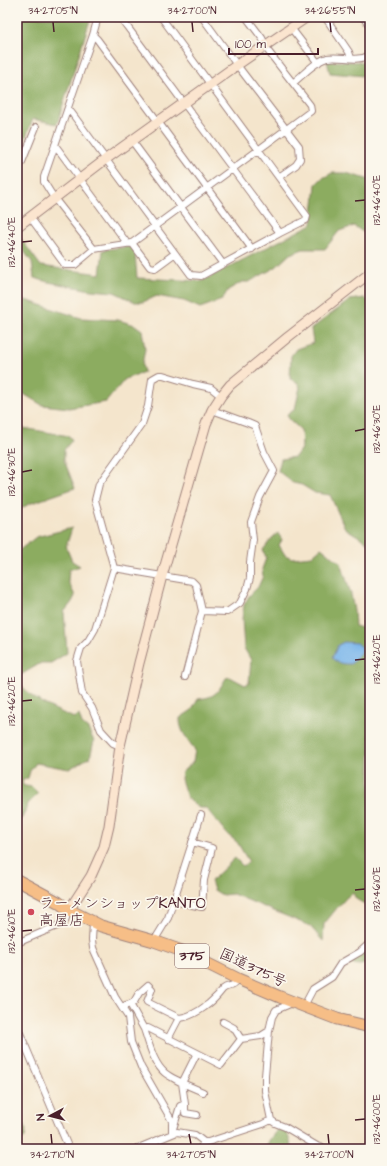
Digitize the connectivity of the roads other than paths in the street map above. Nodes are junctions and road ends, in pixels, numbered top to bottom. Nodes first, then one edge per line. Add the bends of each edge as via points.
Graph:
1 (98, 17) edge
2 (120, 17) edge
3 (161, 17) edge
4 (202, 17) edge
5 (246, 17) edge
6 (307, 17) edge
7 (325, 17) edge
8 (364, 17) edge
9 (370, 26) edge
10 (291, 28) junction
11 (93, 35) junction
12 (265, 45) junction
13 (370, 54) edge
14 (351, 58) junction
15 (318, 63) junction
16 (237, 65) junction
17 (293, 83) junction
18 (210, 84) junction
19 (184, 103) junction
20 (67, 110) junction
21 (158, 122) junction
22 (36, 128) dead end
23 (287, 130) junction
24 (132, 141) junction
25 (55, 145) junction
26 (259, 149) junction
27 (106, 159) junction
28 (17, 169) edge
29 (233, 169) junction
30 (279, 177) junction
31 (80, 178) junction
32 (206, 188) junction
33 (54, 198) junction
34 (180, 207) junction
35 (30, 217) junction
36 (154, 226) junction
37 (17, 227) edge
38 (280, 233) junction
39 (129, 243) junction
40 (94, 249) junction
41 (252, 249) junction
42 (174, 254) junction
43 (223, 264) junction
44 (370, 273) edge
45 (221, 396) junction
46 (212, 410) junction
47 (114, 568) junction
48 (162, 576) junction
49 (202, 611) junction
50 (185, 677) dead end
51 (120, 746) junction
52 (201, 815) dead end
53 (192, 842) junction
54 (17, 880) edge
55 (173, 901) junction
56 (69, 910) junction
57 (93, 923) junction
58 (154, 941) junction
59 (17, 943) edge
60 (370, 943) edge
61 (238, 979) junction
62 (292, 1001) junction
63 (130, 1004) junction
64 (120, 1006) junction
65 (304, 1006) junction
66 (179, 1018) junction
67 (223, 1022) dead end
68 (17, 1026) edge
69 (370, 1027) edge
70 (144, 1029) junction
71 (269, 1031) junction
72 (168, 1039) junction
73 (241, 1039) junction
74 (197, 1053) junction
75 (182, 1083) junction
76 (203, 1092) dead end
77 (185, 1104) junction
78 (197, 1115) dead end
79 (271, 1120) junction
80 (173, 1131) junction
81 (204, 1142) junction
82 (69, 1149) edge
83 (136, 1149) edge
84 (200, 1149) edge
85 (327, 1149) edge

1 - 11 street
2 - 19 street
3 - 18 street
4 - 16 street
5 - 12 street
6 - 10 street
7 - 14 street
8 - 9 street
10 - 12 street
10 - 15 street
11 - 20 street
11 - 21 street
12 - 16 street
12 - 17 street
13 - 14 street via 360,60
14 - 15 street via 327,58
15 - 17 street
16 - 18 street
16 - 23 street
17 - 23 street via 310,105 311,111
18 - 19 street
18 - 26 street
19 - 21 street
19 - 29 street
20 - 25 street
20 - 27 street
21 - 24 street
21 - 32 street
22 - 28 street
23 - 26 street
23 - 30 street via 299,146 300,159
24 - 27 street
24 - 34 street
25 - 31 street
25 - 33 street via 44,177 44,182
26 - 29 street
26 - 30 street
27 - 31 street
27 - 36 street
29 - 32 street
29 - 38 street
30 - 38 street via 307,216 306,220
31 - 33 street
31 - 39 street
32 - 34 street
32 - 41 street
33 - 35 street
33 - 40 street
34 - 36 street
34 - 43 street
35 - 37 street
35 - 40 street via 65,265 75,265
36 - 39 street
36 - 42 street
38 - 41 street
39 - 40 street
39 - 42 street via 150,268 155,268
41 - 43 street
42 - 43 street via 191,275 201,276
44 - 45 street via 239,377
45 - 46 street
45 - 47 street via 211,388 163,375 152,379 142,424 99,484 96,494 97,512
46 - 48 street
46 - 49 street via 255,426 274,471 260,497 251,522 253,540 250,578 240,603 227,612
47 - 48 street
47 - 51 street via 95,629 81,648 77,661 82,693 102,730 113,743
48 - 49 street via 196,583
48 - 51 street
49 - 50 street
51 - 56 street via 104,847 91,876
52 - 53 street
53 - 55 street
53 - 55 street via 212,848 204,880 202,907
54 - 56 highway, 国道375号 / 375
55 - 58 street via 168,918
56 - 57 highway, 国道375号 / 375
56 - 59 street via 64,924
57 - 58 highway, 国道375号 / 375
57 - 64 street via 93,948
58 - 61 highway, 国道375号 / 375 via 182,951
60 - 65 street via 341,963 332,977 313,989
61 - 62 highway, 国道375号 / 375
61 - 66 street via 201,1009
62 - 65 highway, 国道375号 / 375
62 - 71 street via 276,1010
63 - 64 street
63 - 66 street via 148,985 152,989 147,1002
63 - 70 street
64 - 80 street via 128,1017 131,1042 141,1067 172,1121
65 - 69 highway, 国道375号 / 375 via 337,1019
66 - 72 street
67 - 73 street via 234,1028
68 - 82 street
70 - 72 street via 148,1028
70 - 75 street via 160,1068
71 - 73 street via 261,1036
71 - 79 street via 265,1091
72 - 74 street
73 - 74 street via 221,1065
74 - 75 street
75 - 76 street
75 - 77 street
77 - 78 street via 185,1113
77 - 80 street via 180,1106
79 - 81 street
79 - 85 street
80 - 81 street via 195,1135
80 - 83 street
81 - 84 street

